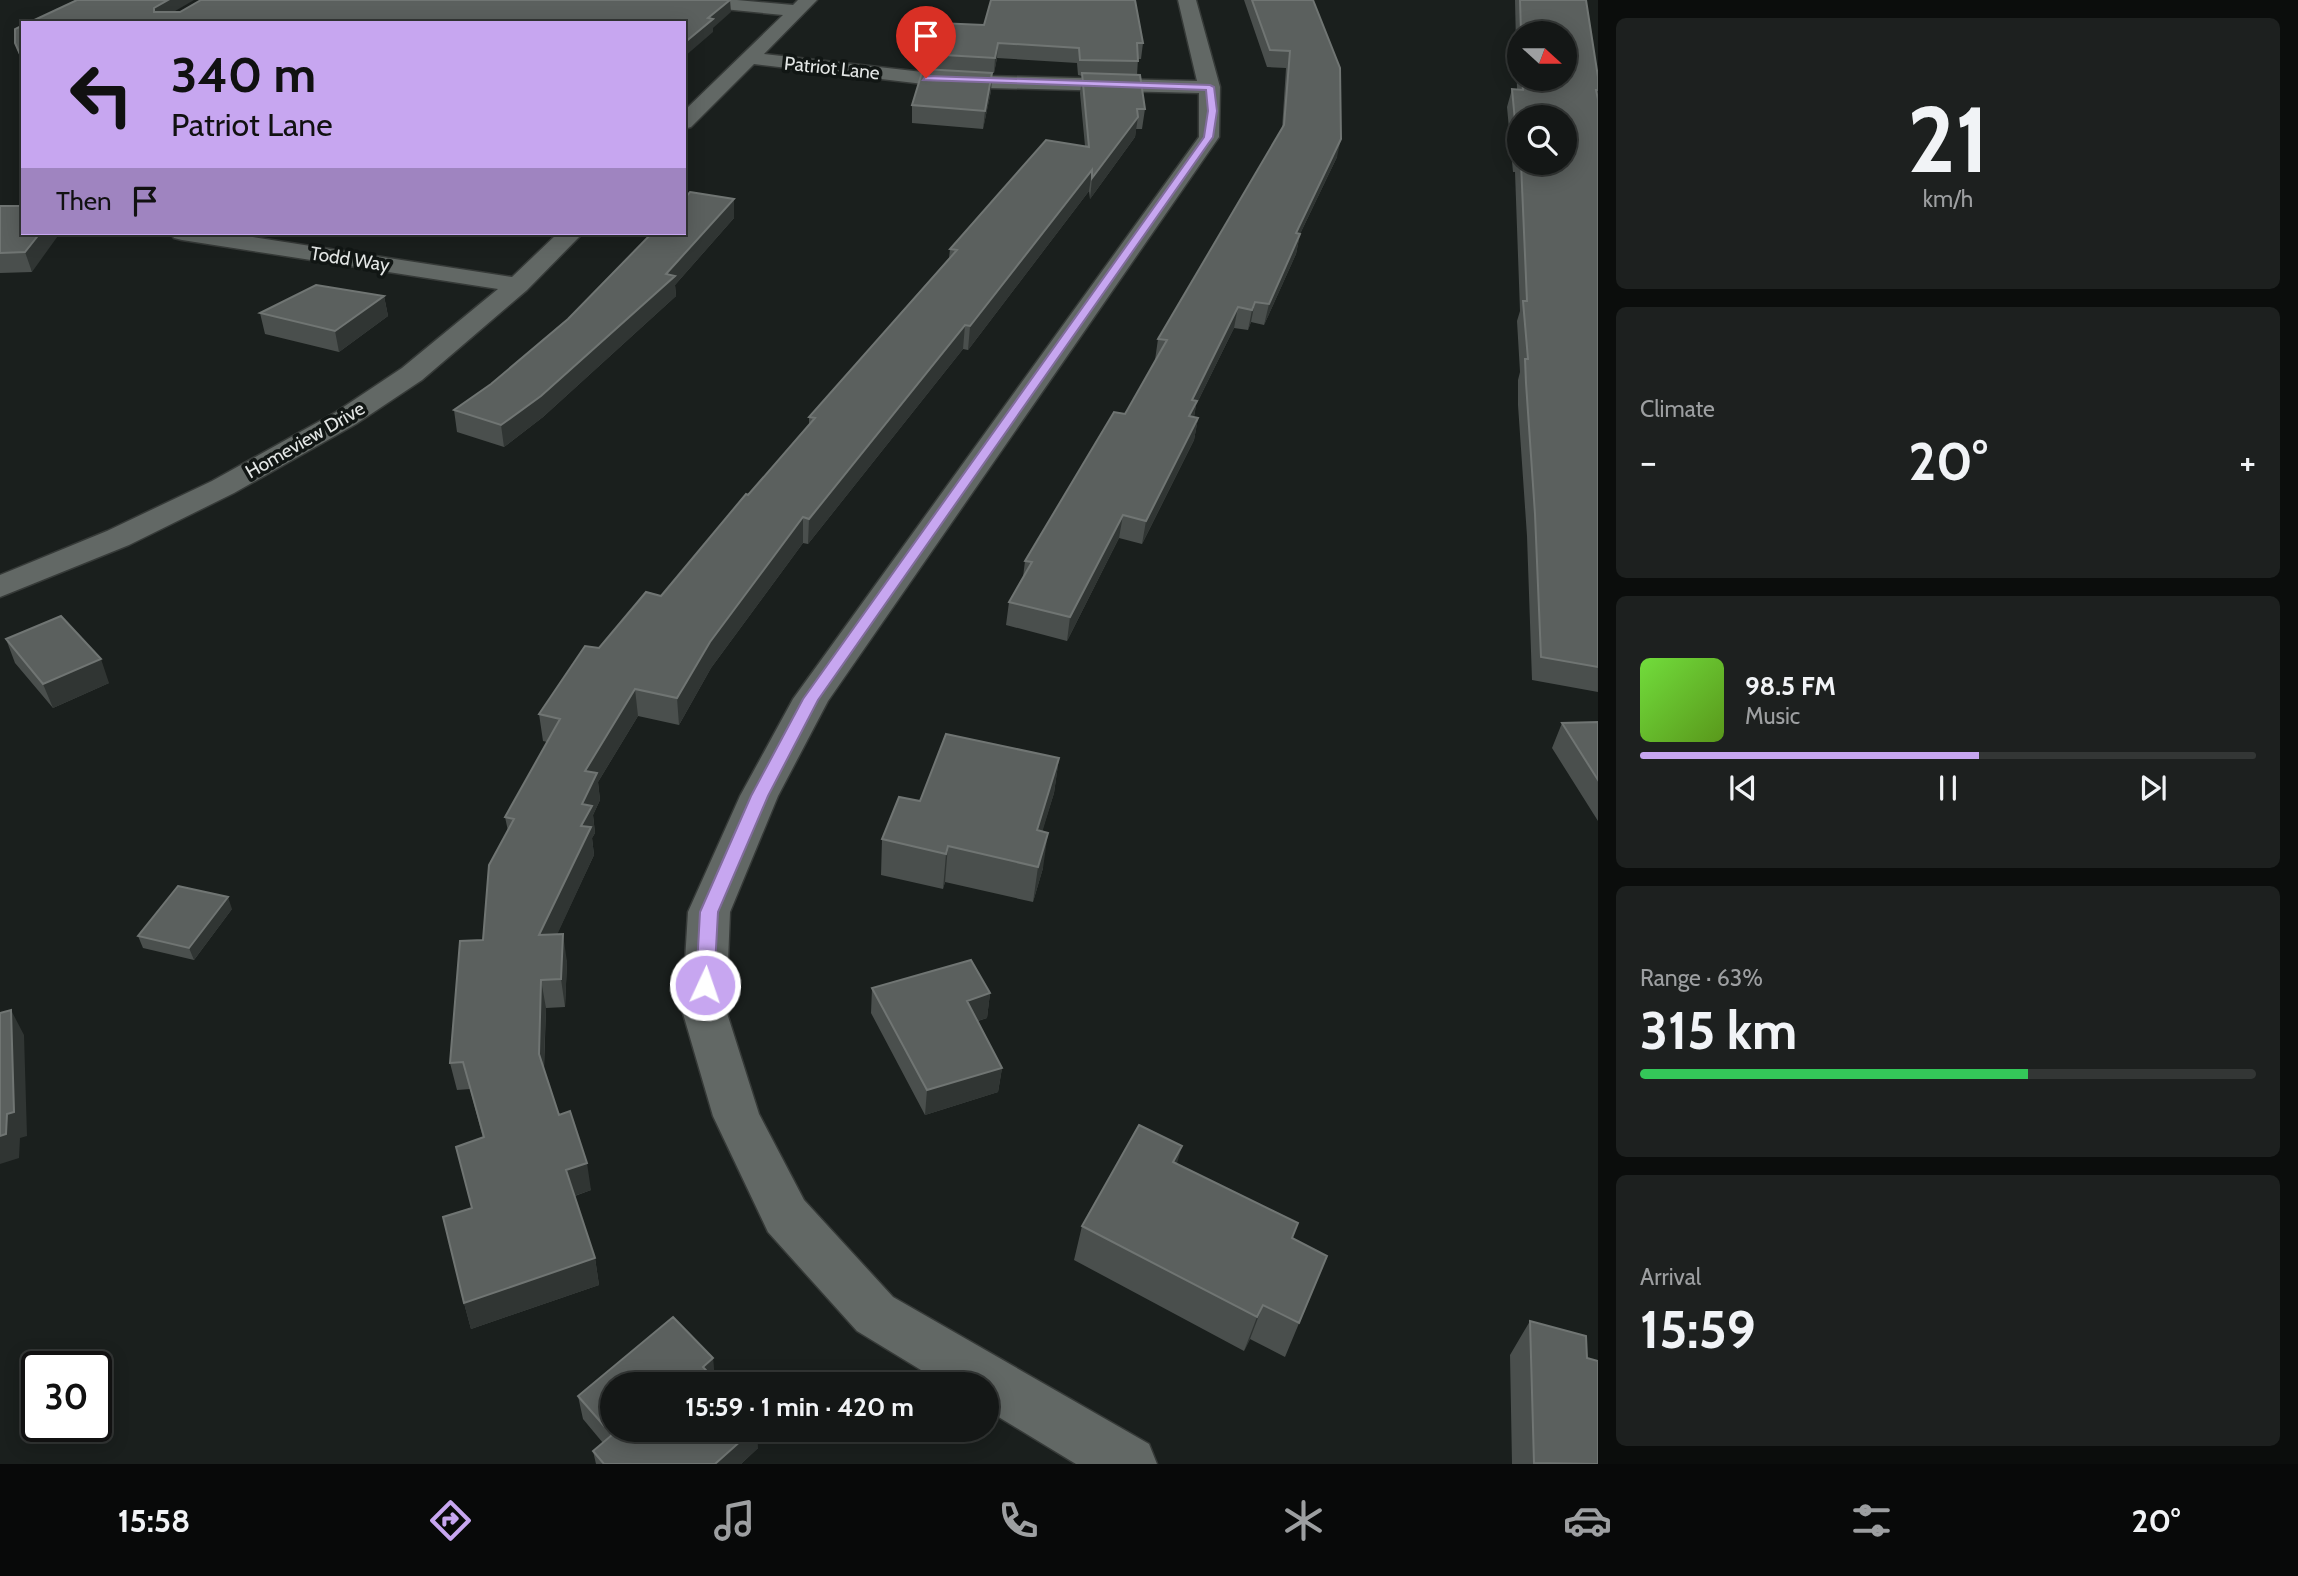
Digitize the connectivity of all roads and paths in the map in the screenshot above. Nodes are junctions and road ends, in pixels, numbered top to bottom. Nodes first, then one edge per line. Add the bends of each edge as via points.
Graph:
1 (683, 0) edge
2 (1187, 0) edge
3 (802, 6) edge
4 (748, 58) junction
5 (1210, 87) junction
6 (686, 120) edge
7 (195, 235) edge
8 (569, 235) edge
9 (518, 285) junction
10 (0, 587) edge
11 (1129, 1464) edge

1 - 3 street
2 - 5 street
3 - 4 street
4 - 5 street, Patriot Lane via 949,81
4 - 6 street
5 - 11 street via 1209,137 811,699 759,796 709,912 708,926 704,1010 736,1116 786,1216 875,1314
7 - 9 street, Todd Way
8 - 9 street, Homeview Drive
9 - 10 street, Homeview Drive via 412,374 346,418 223,487 118,538

